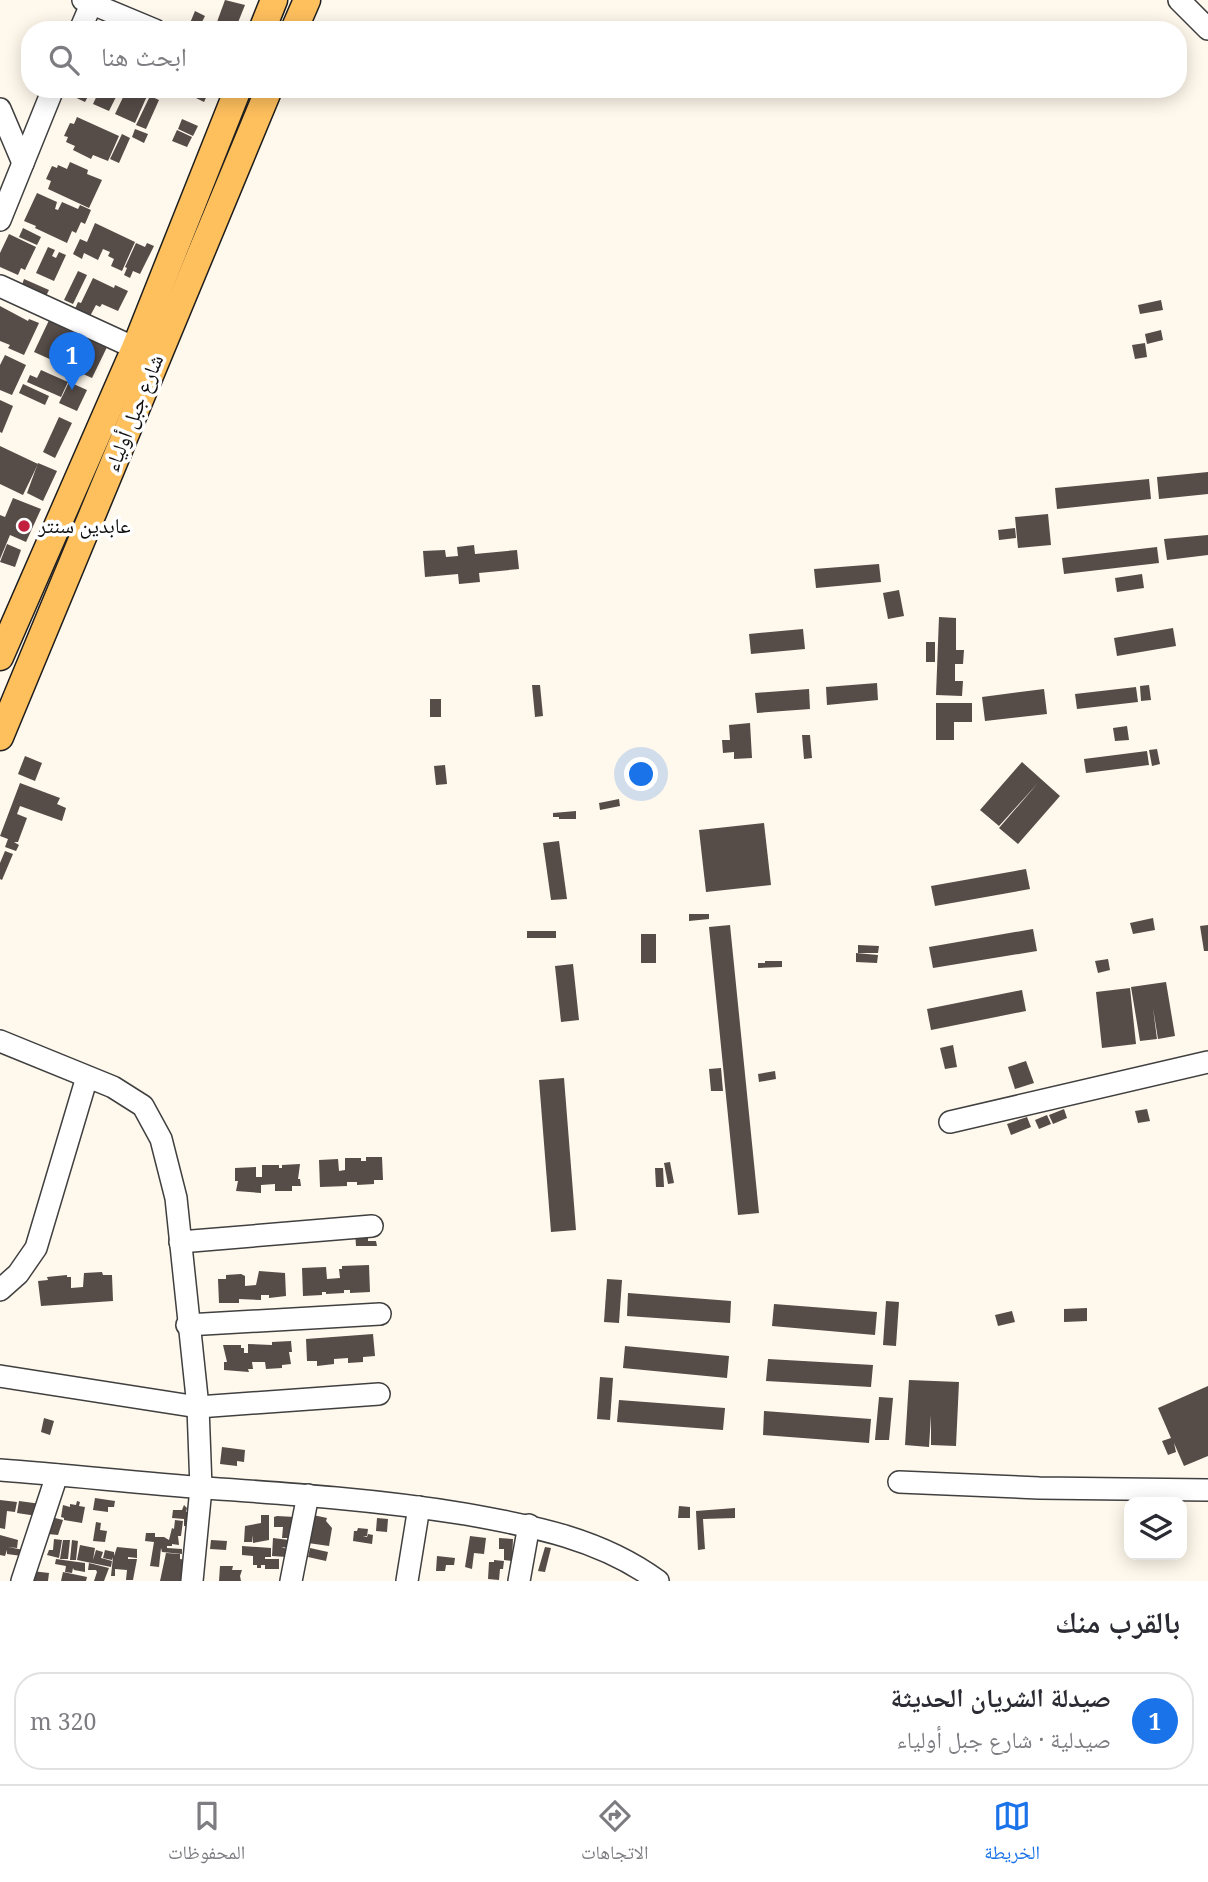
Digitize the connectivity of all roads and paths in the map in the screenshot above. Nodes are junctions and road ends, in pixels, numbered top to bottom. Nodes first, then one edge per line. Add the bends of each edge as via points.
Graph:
1 (274, 0) edge
2 (307, 0) edge
3 (89, 1) edge
4 (1193, 4) edge
5 (83, 21) edge
6 (135, 21) edge
7 (266, 21) edge
8 (299, 21) edge
9 (1208, 29) edge
10 (49, 98) edge
11 (234, 98) edge
12 (266, 98) edge
13 (0, 108) edge
14 (23, 163) junction
15 (0, 220) edge
16 (0, 286) edge
17 (135, 348) junction
18 (7, 620) edge
19 (43, 637) junction
20 (0, 657) edge
21 (0, 737) edge
22 (0, 1041) edge
23 (1208, 1062) edge
24 (87, 1077) junction
25 (950, 1122) dead end
26 (372, 1226) dead end
27 (180, 1242) junction
28 (0, 1290) edge
29 (380, 1314) dead end
30 (187, 1325) junction
31 (0, 1376) edge
32 (379, 1394) dead end
33 (198, 1407) junction
34 (0, 1470) edge
35 (57, 1475) junction
36 (899, 1482) dead end
37 (201, 1488) junction
38 (1208, 1490) edge
39 (308, 1495) junction
40 (419, 1507) junction
41 (529, 1525) junction
42 (22, 1581) edge
43 (192, 1581) edge
44 (291, 1581) edge
45 (407, 1581) edge
46 (519, 1581) edge
47 (658, 1581) edge

1 - 7 main road
2 - 8 main road
3 - 5 street
3 - 6 street
4 - 9 street
10 - 14 street
11 - 17 main road, شارع جبل أولياء
12 - 19 main road, شارع جبل أولياء
13 - 14 street
14 - 15 street
16 - 17 street
17 - 18 main road, شارع جبل أولياء
18 - 19 street
18 - 20 main road, شارع جبل أولياء
19 - 21 main road, شارع جبل أولياء
22 - 24 street
23 - 25 street
24 - 27 street via 142,1106 161,1139 176,1198
24 - 28 street via 36,1248
26 - 27 street
27 - 30 street
29 - 30 street
30 - 33 street
31 - 33 street
32 - 33 street
33 - 37 street
34 - 35 street
35 - 37 street
35 - 42 street
36 - 38 street
37 - 39 street
37 - 43 street
39 - 40 street
39 - 44 street
40 - 41 street
40 - 45 street
41 - 46 street
41 - 47 street via 602,1548

